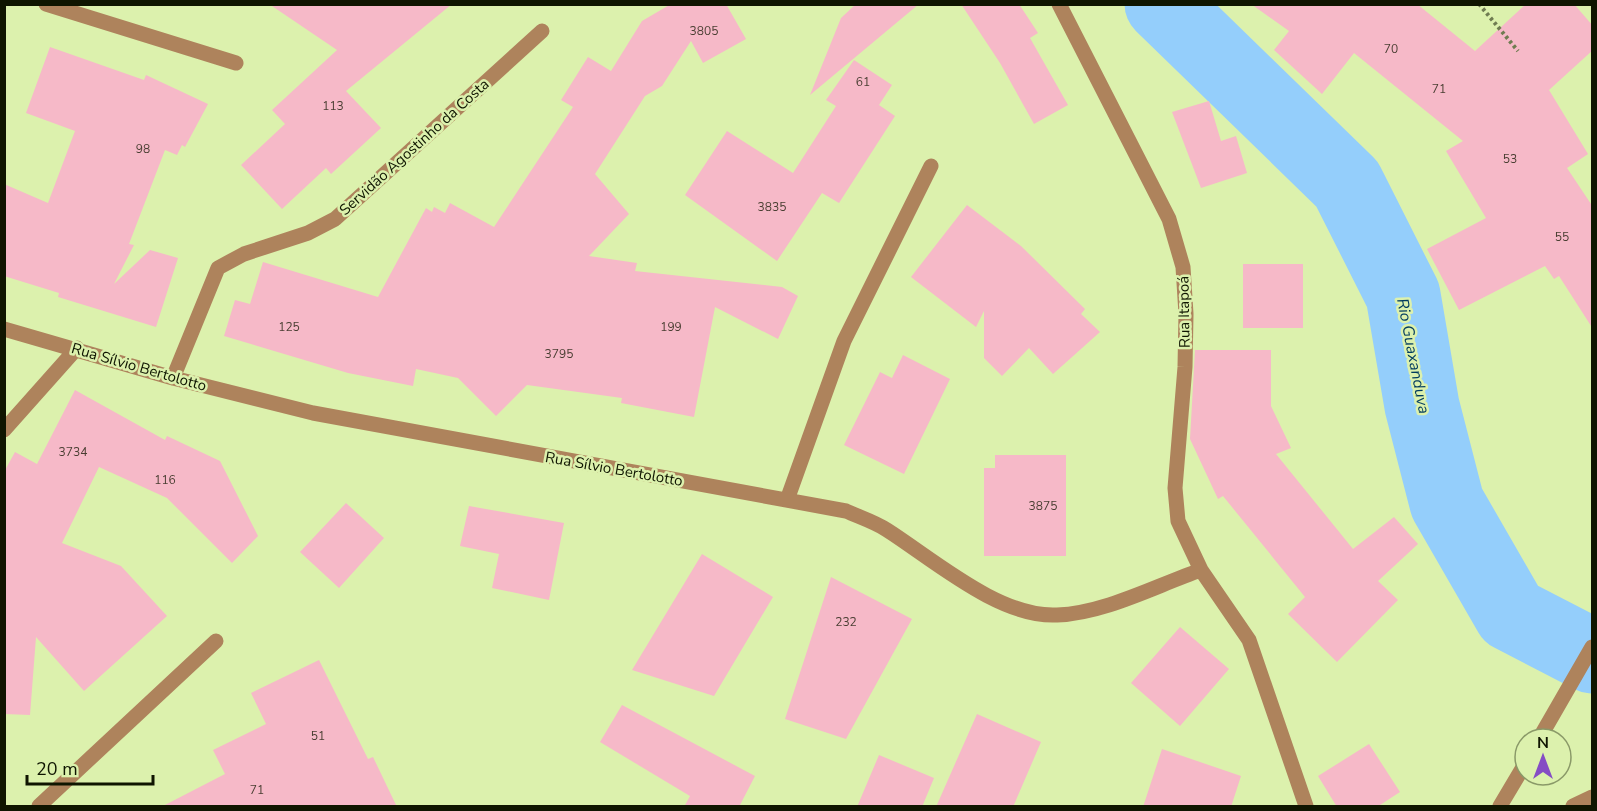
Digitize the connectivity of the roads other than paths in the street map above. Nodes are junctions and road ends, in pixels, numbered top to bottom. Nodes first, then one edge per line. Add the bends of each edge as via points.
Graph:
1 (46, 4) edge
2 (1059, 4) edge
3 (542, 32) dead end
4 (236, 63) dead end
5 (931, 165) dead end
6 (4, 329) edge
7 (76, 348) junction
8 (173, 378) junction
9 (4, 430) edge
10 (787, 500) junction
11 (1201, 570) junction
12 (216, 641) dead end
13 (1593, 647) edge
14 (1546, 727) edge
15 (1513, 785) edge
16 (1593, 797) edge
17 (39, 807) edge
18 (1306, 807) edge
19 (1500, 807) edge
20 (1573, 807) edge

1 - 4 street
2 - 11 street, Rua Itapoá via 1168,219 1183,267 1185,367 1175,488 1178,521
3 - 8 street, Servidão Agostinho da Costa via 335,219 218,268
5 - 10 street via 844,341
6 - 7 street, Rua Sílvio Bertolotto
7 - 8 street, Rua Sílvio Bertolotto
7 - 9 street
8 - 10 street, Rua Sílvio Bertolotto via 313,413
10 - 11 street, Rua Sílvio Bertolotto via 846,511 885,529 981,591 1024,612 1057,615 1094,609
11 - 18 street, Rua Itapoá via 1249,640
12 - 17 street
13 - 14 street
15 - 19 street
16 - 20 street

